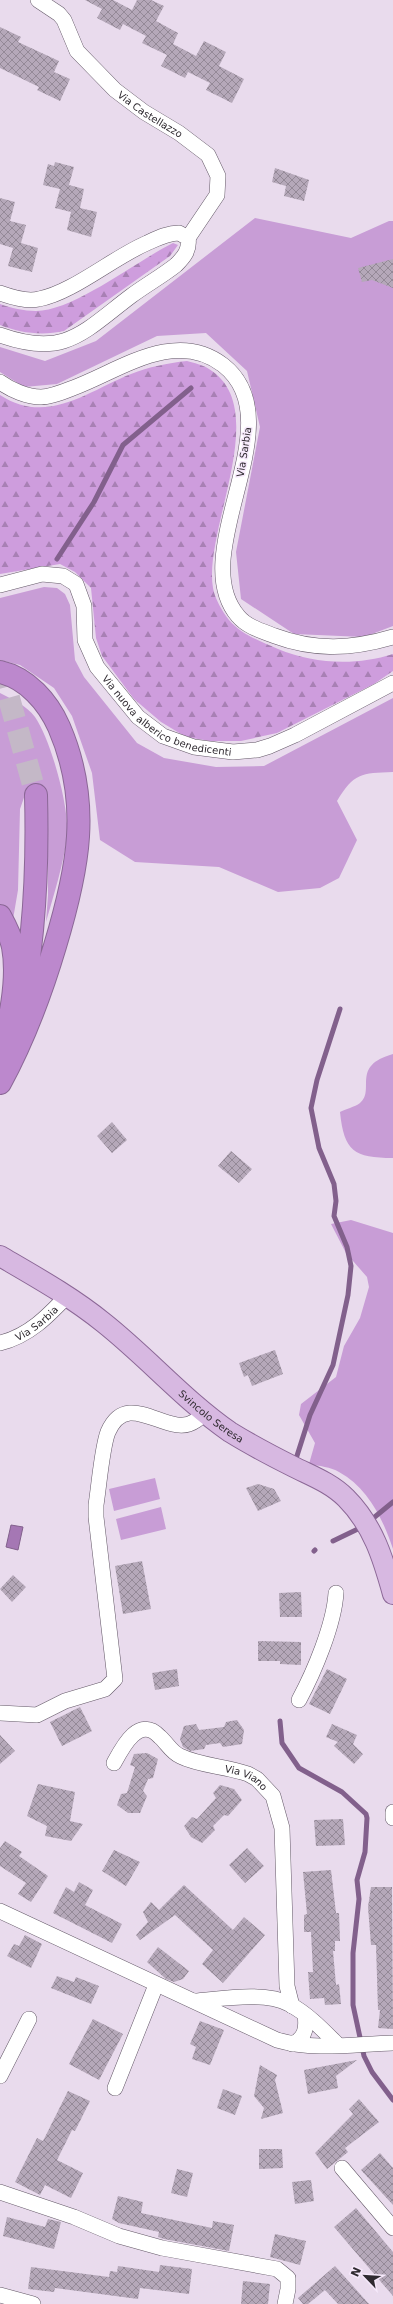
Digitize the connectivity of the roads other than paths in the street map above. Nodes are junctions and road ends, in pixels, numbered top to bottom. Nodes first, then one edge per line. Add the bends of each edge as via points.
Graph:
1 (38, 0) edge
2 (188, 238) junction
3 (0, 293) edge
4 (0, 335) edge
5 (0, 382) edge
6 (0, 585) edge
7 (393, 637) edge
8 (0, 672) edge
9 (393, 683) edge
10 (36, 795) tunnel mouth
11 (0, 916) edge
12 (0, 1054) edge
13 (0, 1073) edge
14 (0, 1083) edge
15 (0, 1256) edge
16 (68, 1295) junction
17 (0, 1343) edge
18 (204, 1412) junction
19 (336, 1593) dead end
20 (393, 1594) edge
21 (299, 1700) dead end
22 (0, 1713) edge
23 (114, 1763) dead end
24 (393, 1812) edge
25 (393, 1818) edge
26 (0, 1911) edge
27 (287, 1971) junction
28 (156, 1985) junction
29 (246, 1998) junction
30 (265, 1998) junction
31 (192, 2001) junction
32 (292, 2006) junction
33 (305, 2015) junction
34 (30, 2019) dead end
35 (242, 2023) junction
36 (393, 2043) edge
37 (292, 2044) junction
38 (344, 2045) junction
39 (0, 2076) edge
40 (115, 2088) dead end
41 (342, 2168) dead end
42 (0, 2192) edge
43 (393, 2228) edge
44 (0, 2295) edge
45 (33, 2304) edge
46 (285, 2304) edge

1 - 2 street, Via Castellazzo via 59,14 77,51 115,90 208,155 218,176 217,195
2 - 3 street via 179,233 169,234 135,248 53,295 38,300
2 - 4 street via 186,253 176,265 72,339 50,345
5 - 7 street, Via Sarbia via 31,396 49,396 104,376 146,355 168,351 203,353 224,366 237,382 249,416 248,436 223,559 223,581 228,603 250,626 288,642 343,648
6 - 9 street, Via nuova alberico benedicenti via 42,574 63,576 76,584 84,606 85,640 97,667 138,717 163,736 194,747 233,752 258,750 295,735
8 - 14 highway via 11,674 22,681 46,704 56,720 71,759 78,801 78,844 73,881 48,968 20,1046
10 - 13 highway via 38,864 33,925 24,992 12,1045
11 - 12 highway via 13,947 14,982 8,1030
15 - 16 main road, Svincolo Seresa
16 - 17 street, Via Sarbia via 23,1336
16 - 18 main road, Svincolo Seresa via 105,1323
18 - 20 main road, Svincolo Seresa via 267,1454 329,1484 345,1497 372,1532
18 - 22 street via 195,1422 179,1425 134,1413 126,1414 117,1419 108,1433 96,1511 115,1679 105,1689 65,1701 37,1715
19 - 21 street via 335,1606 318,1659
23 - 27 street, Via Viano via 125,1741 140,1731 149,1731 159,1735 180,1756 248,1774 268,1790 275,1803 282,1828
24 - 25 street
26 - 28 street
27 - 30 street via 279,1984
27 - 32 street, Via Viano via 288,1994
28 - 31 street
28 - 40 street
29 - 30 street
29 - 31 street
29 - 35 street via 238,2004 236,2010
30 - 32 street
31 - 35 street
32 - 33 street
33 - 37 street via 306,2029 303,2036
33 - 38 street
34 - 39 street
35 - 37 street via 277,2040
36 - 38 street
37 - 38 street
41 - 43 street
42 - 46 street via 74,2217 119,2236 162,2248 277,2269 288,2278
44 - 45 street

